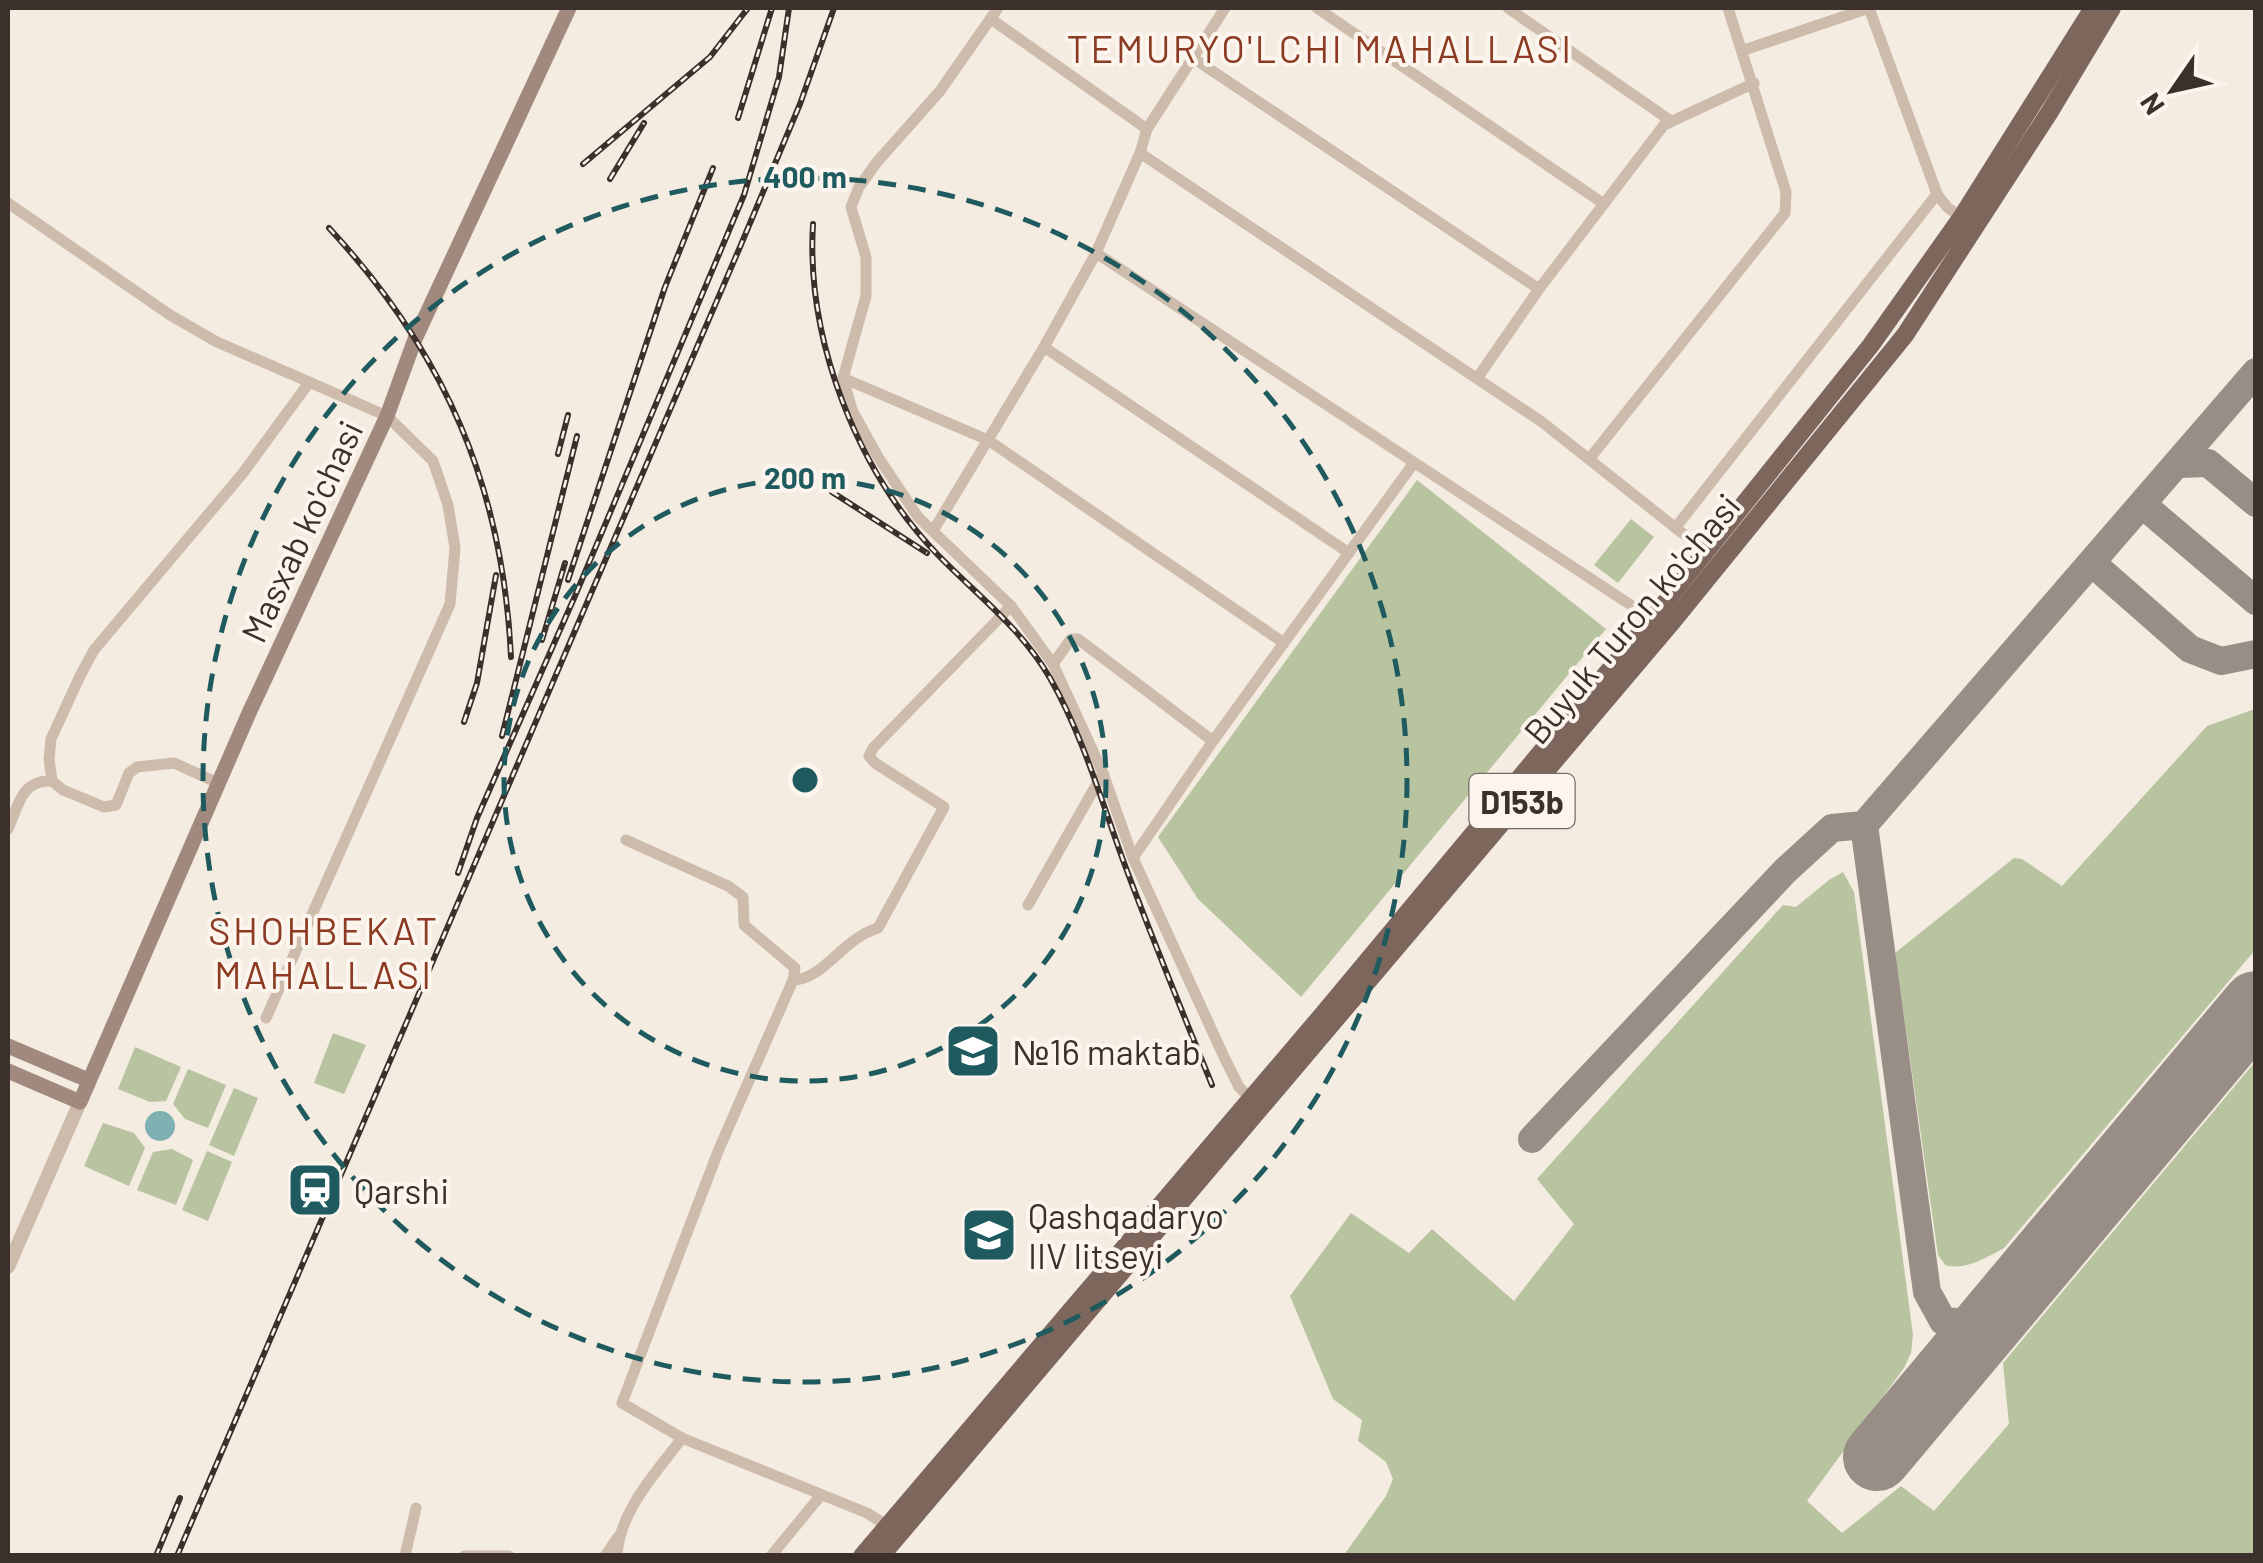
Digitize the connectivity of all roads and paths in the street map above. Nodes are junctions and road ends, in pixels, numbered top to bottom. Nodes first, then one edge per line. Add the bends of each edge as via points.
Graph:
1 (569, 8) edge
2 (1225, 8) edge
3 (1317, 8) edge
4 (1508, 8) edge
5 (1728, 8) edge
6 (1869, 8) edge
7 (2092, 8) edge
8 (2112, 8) edge
9 (995, 13) edge
10 (1744, 50) junction
11 (1194, 58) junction
12 (1754, 83) junction
13 (1671, 122) junction
14 (1147, 129) junction
15 (1140, 153) junction
16 (1937, 194) junction
17 (8, 204) edge
18 (1604, 204) junction
19 (1968, 222) junction
20 (1096, 254) junction
21 (1539, 289) junction
22 (1044, 347) junction
23 (1478, 377) junction
24 (843, 378) junction
25 (308, 384) junction
26 (387, 416) junction
27 (988, 440) junction
28 (1590, 458) junction
29 (1413, 464) junction
30 (1676, 527) junction
31 (933, 531) junction
32 (1706, 552) junction
33 (1349, 554) junction
34 (1010, 606) junction
35 (1652, 620) junction
36 (1284, 643) junction
37 (1053, 664) junction
38 (1213, 741) junction
39 (1103, 773) junction
40 (52, 781) junction
41 (218, 784) junction
42 (8, 829) edge
43 (626, 840) dead end
44 (1133, 858) junction
45 (1028, 905) dead end
46 (793, 980) junction
47 (266, 1018) dead end
48 (8, 1046) edge
49 (8, 1071) edge
50 (88, 1080) junction
51 (80, 1102) junction
52 (1256, 1104) junction
53 (8, 1267) edge
54 (682, 1438) junction
55 (821, 1495) junction
56 (416, 1508) dead end
57 (888, 1526) junction
58 (618, 1537) junction
59 (405, 1556) edge
60 (464, 1556) edge
61 (509, 1556) edge
62 (605, 1556) edge
63 (618, 1556) edge
64 (771, 1556) edge
65 (862, 1556) edge
66 (882, 1556) edge

1 - 26 main road, Masxab ko'chasi via 415,339
2 - 11 street
3 - 18 street
4 - 13 street
5 - 10 street
6 - 10 street
6 - 16 street
7 - 19 main road, Buyuk Turon ko'chasi / D153b
8 - 19 main road, Buyuk Turon ko'chasi / D153b
9 - 14 street
9 - 24 street via 859,187 851,207 866,256 866,296
10 - 12 street
11 - 14 street
11 - 21 street
12 - 13 street
12 - 28 street via 1786,192 1785,214
13 - 18 street
14 - 15 street
15 - 20 street
15 - 23 street
16 - 19 street
16 - 30 street
17 - 25 street via 170,314
18 - 21 street
19 - 32 main road, Buyuk Turon ko'chasi / D153b
19 - 52 main road, Buyuk Turon ko'chasi / D153b via 1896,346 1673,621
20 - 22 street
20 - 29 street
21 - 23 street
22 - 27 street
22 - 33 street
23 - 28 street
24 - 27 street
24 - 31 street via 878,458
25 - 26 street
25 - 40 street via 243,474 94,650 51,739
26 - 41 main road, Masxab ko'chasi
26 - 47 street via 433,461 448,505 455,548 450,604
27 - 31 street
27 - 36 street
28 - 30 street
29 - 33 street
29 - 35 street
30 - 32 street
31 - 34 street
32 - 35 main road, Buyuk Turon ko'chasi / D153b
33 - 36 street
34 - 37 street
34 - 46 street via 872,748 875,763 944,807 878,928 845,944 814,974
35 - 52 main road, Buyuk Turon ko'chasi / D153b
36 - 38 street
37 - 38 street via 1078,639
37 - 39 street
38 - 44 street
39 - 44 street
39 - 45 street
40 - 41 street via 104,807 116,805 138,767 174,763
40 - 42 street via 30,784
41 - 50 main road, Masxab ko'chasi
43 - 46 street via 743,897 744,925 796,968
44 - 52 street via 1233,1078
46 - 54 street via 719,1149 622,1403
48 - 50 main road
49 - 51 main road
50 - 51 main road, Masxab ko'chasi
51 - 53 street
52 - 57 main road, Buyuk Turon ko'chasi / D153b
52 - 66 main road, Buyuk Turon ko'chasi / D153b
54 - 55 street
54 - 58 street via 639,1495
55 - 57 street
55 - 64 street
56 - 59 street
57 - 65 main road, Buyuk Turon ko'chasi / D153b
58 - 62 street
58 - 63 street
60 - 61 street

